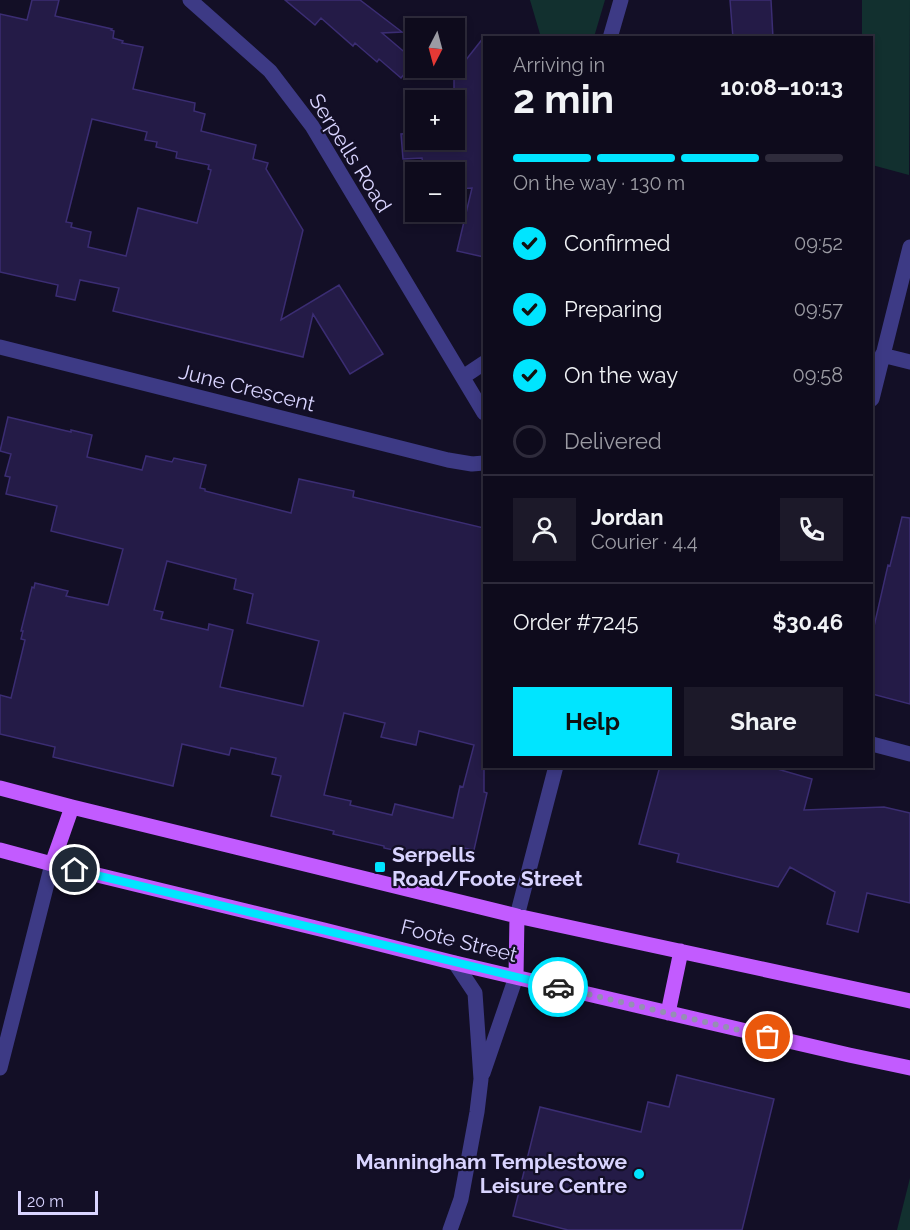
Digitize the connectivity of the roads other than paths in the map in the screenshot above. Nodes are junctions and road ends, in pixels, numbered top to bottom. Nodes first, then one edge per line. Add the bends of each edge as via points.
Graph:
1 (190, 0) edge
2 (621, 0) edge
3 (611, 36) edge
4 (910, 247) edge
5 (0, 347) edge
6 (882, 355) junction
7 (910, 362) edge
8 (483, 364) edge
9 (464, 377) junction
10 (873, 395) edge
11 (483, 411) edge
12 (483, 463) edge
13 (873, 744) edge
14 (910, 754) edge
15 (555, 768) edge
16 (0, 788) edge
17 (72, 807) junction
18 (0, 850) edge
19 (52, 864) junction
20 (518, 916) junction
21 (681, 951) junction
22 (455, 963) junction
23 (516, 977) junction
24 (910, 1001) edge
25 (668, 1013) junction
26 (0, 1068) edge
27 (910, 1068) edge
28 (481, 1079) junction
29 (450, 1230) edge

1 - 9 street, Serpells Road via 270,71 312,126
2 - 3 street
4 - 6 street
5 - 12 street, June Crescent via 448,460
6 - 7 street
6 - 10 street
8 - 9 street
9 - 11 street, Serpells Road
13 - 14 street
15 - 20 street
16 - 17 main road, Foote Street
17 - 19 main road
17 - 20 main road, Foote Street
18 - 19 main road, Foote Street
19 - 22 main road, Foote Street
19 - 26 street
20 - 21 main road, Foote Street
20 - 23 main road
21 - 24 main road, Foote Street
21 - 25 main road
22 - 23 main road, Foote Street
22 - 28 street via 475,993
23 - 25 main road, Foote Street
23 - 28 street
25 - 27 main road, Foote Street
28 - 29 street via 461,1199

